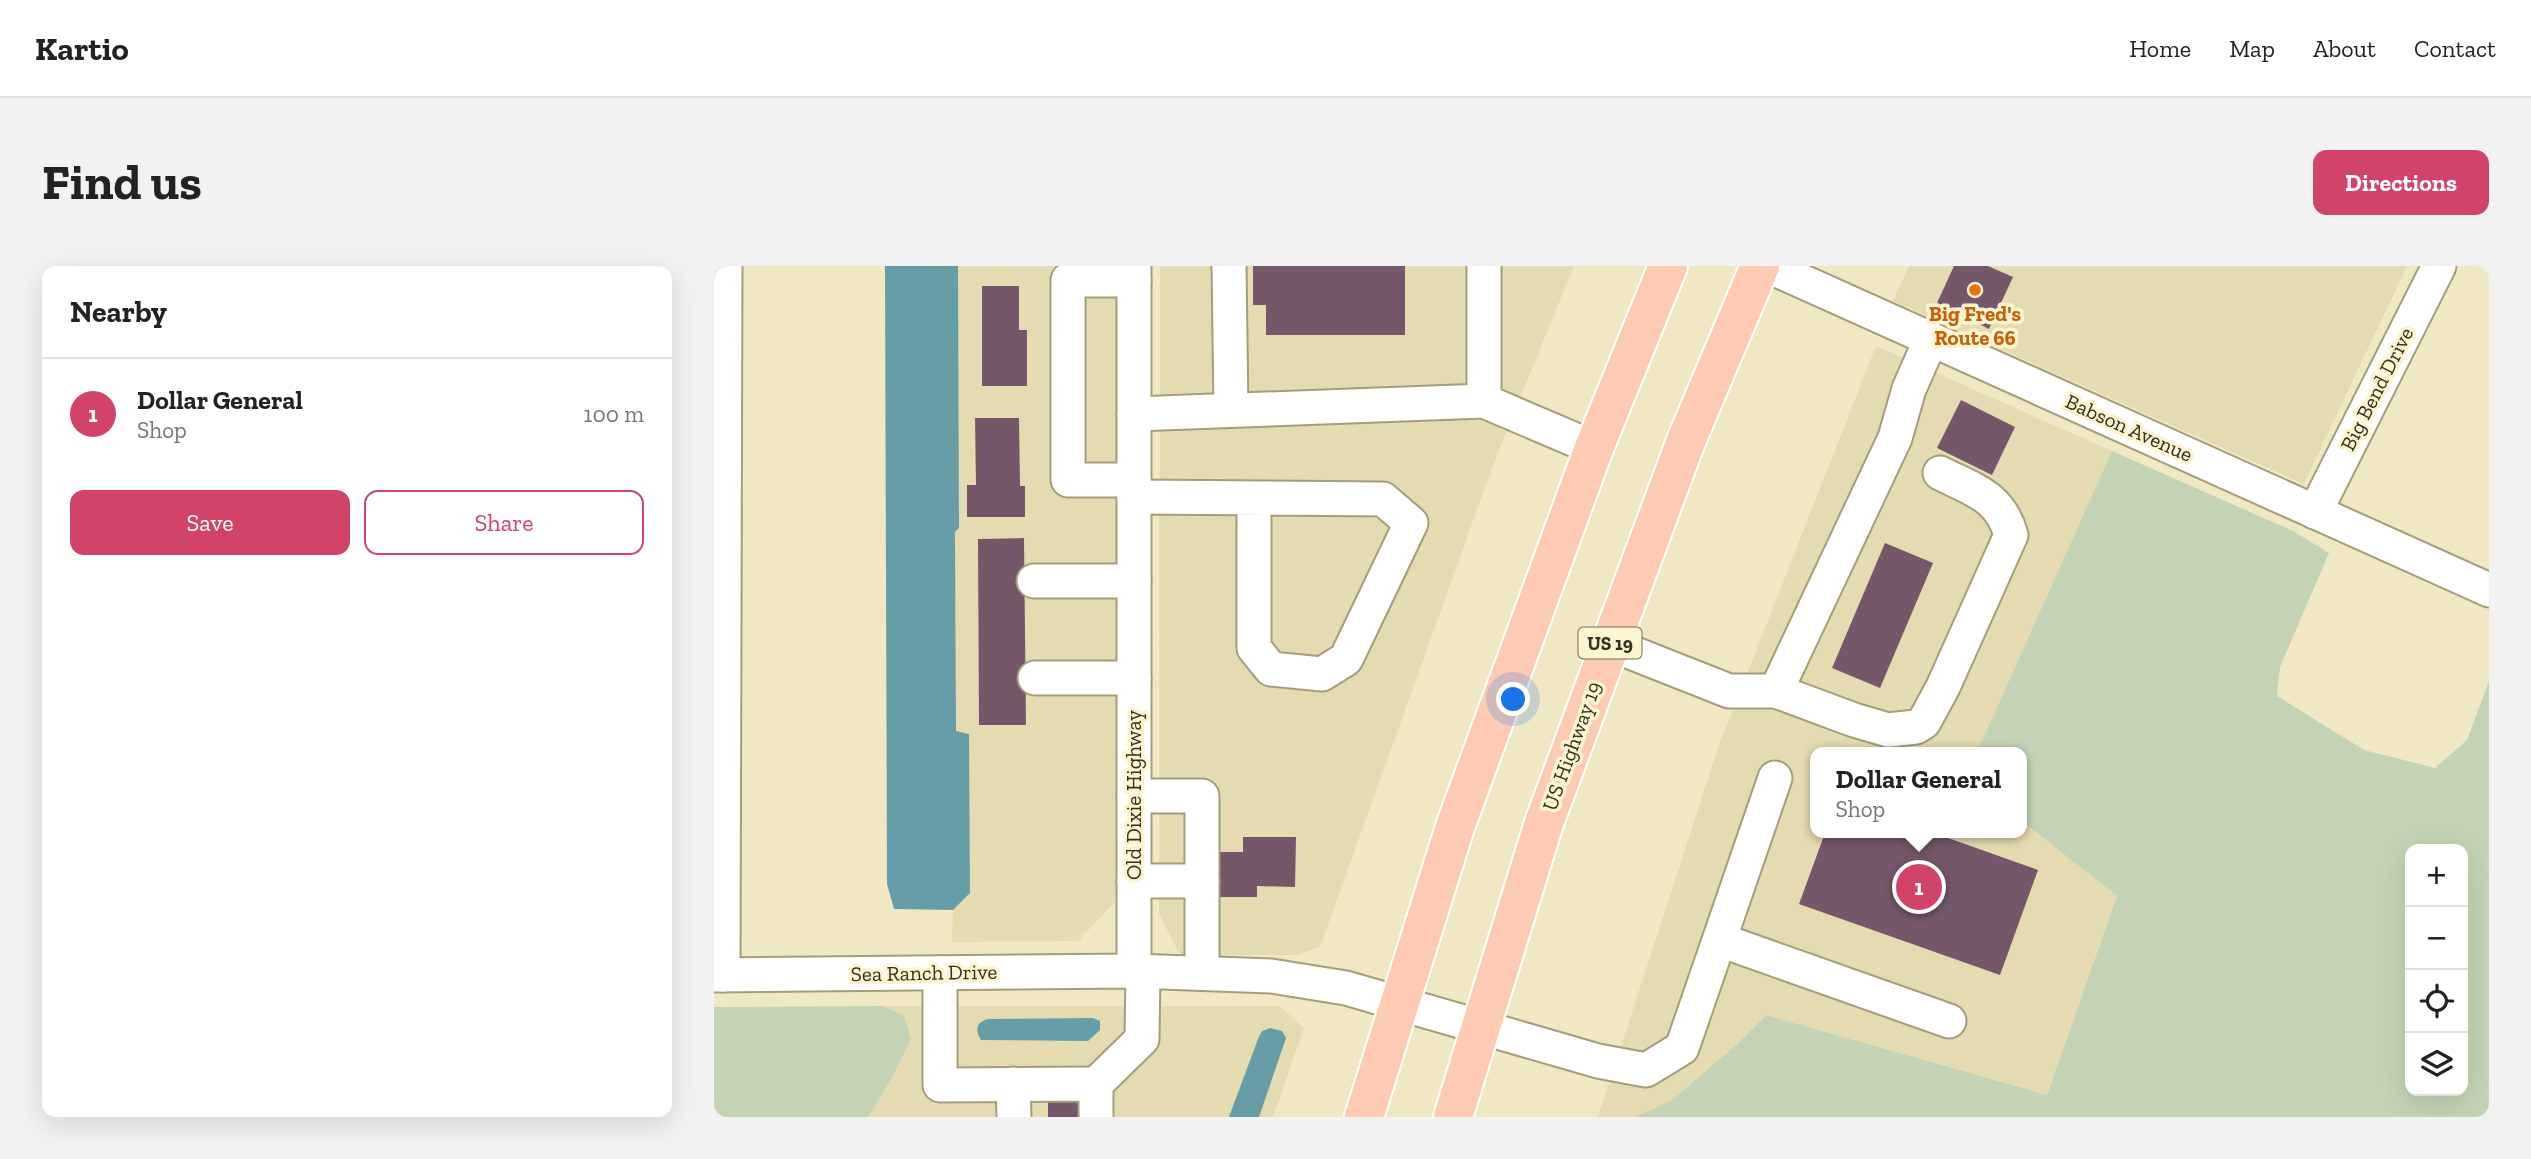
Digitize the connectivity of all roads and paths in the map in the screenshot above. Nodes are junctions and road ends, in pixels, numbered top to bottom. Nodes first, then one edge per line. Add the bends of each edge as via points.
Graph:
1 (725, 266) edge
2 (1229, 266) edge
3 (1484, 266) edge
4 (1668, 266) edge
5 (1760, 266) edge
6 (1768, 266) edge
7 (2439, 266) edge
8 (1134, 273) edge
9 (1931, 339) junction
10 (1484, 401) junction
11 (1231, 410) junction
12 (1134, 414) junction
13 (1594, 448) junction
14 (1940, 473) dead end
15 (1134, 489) junction
16 (1254, 499) junction
17 (2315, 512) junction
18 (1034, 581) dead end
19 (1134, 581) junction
20 (2489, 590) edge
21 (1610, 644) junction
22 (1035, 678) dead end
23 (1134, 678) junction
24 (1776, 691) junction
25 (1775, 778) dead end
26 (1134, 796) junction
27 (1134, 881) junction
28 (1202, 881) junction
29 (1720, 940) junction
30 (1138, 971) junction
31 (940, 973) junction
32 (1202, 974) junction
33 (718, 975) edge
34 (1399, 1004) junction
35 (1949, 1021) dead end
36 (1480, 1027) junction
37 (1013, 1084) junction
38 (1096, 1084) junction
39 (1014, 1117) edge
40 (1096, 1117) edge
41 (1364, 1117) edge
42 (1453, 1117) edge

1 - 33 street
2 - 11 street
3 - 10 street
4 - 13 highway
5 - 21 highway, US Highway 19 / US 19 via 1686,441
6 - 9 street, Babson Avenue
7 - 17 street, Big Bend Drive
8 - 12 street, Old Dixie Highway
8 - 15 street via 1068,280 1068,480
9 - 17 street, Babson Avenue
9 - 24 street via 1909,389 1895,438
10 - 11 street
10 - 13 street
11 - 12 street
12 - 15 street, Old Dixie Highway
13 - 34 highway via 1455,827
14 - 24 street via 1987,496 2005,516 2011,535 1924,722 1888,730
15 - 16 street
15 - 19 street, Old Dixie Highway
16 - 16 street via 1383,499 1410,523 1346,659 1322,674 1271,669 1254,648
17 - 20 street, Babson Avenue
18 - 19 street
19 - 23 street, Old Dixie Highway
21 - 24 street via 1729,691
21 - 36 highway, US Highway 19 / US 19 via 1544,823
22 - 23 street
23 - 26 street, Old Dixie Highway
25 - 29 street
26 - 27 street, Old Dixie Highway
26 - 28 street via 1202,796
27 - 28 street
27 - 30 street, Old Dixie Highway
28 - 32 street
29 - 35 street
29 - 36 street via 1682,1048 1646,1070
30 - 31 street, Sea Ranch Drive
30 - 32 street
30 - 38 street, Old Dixie Highway via 1142,1039
31 - 33 street, Sea Ranch Drive
31 - 37 street via 940,1085
32 - 34 street via 1283,978 1346,988
34 - 36 street
34 - 41 highway
36 - 42 highway, US Highway 19 / US 19
37 - 38 street
37 - 39 street
38 - 40 street

